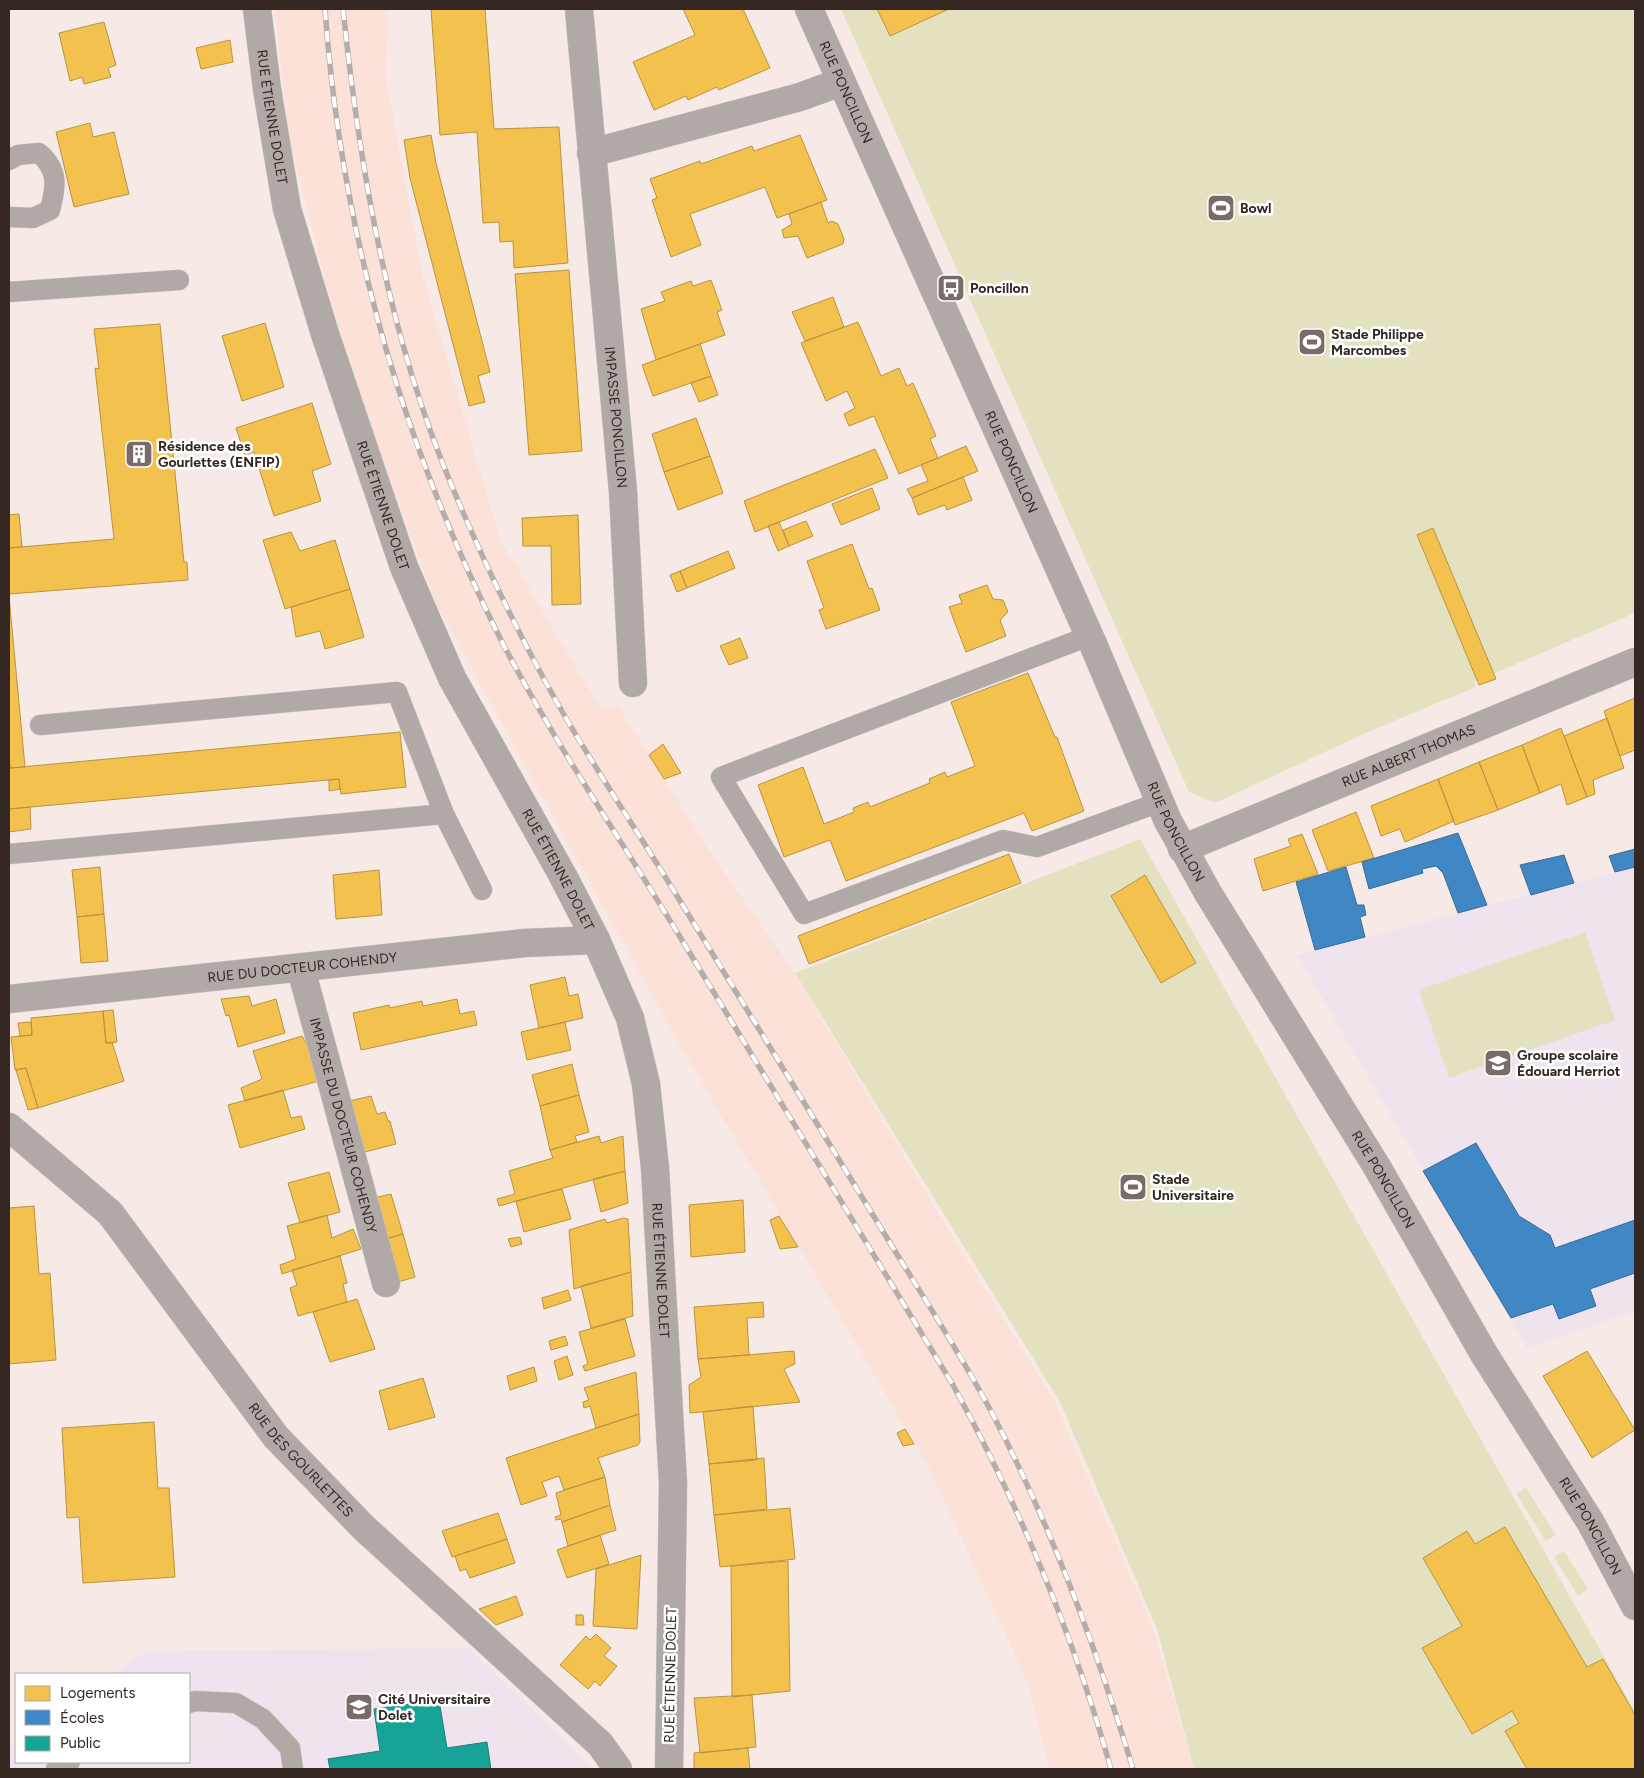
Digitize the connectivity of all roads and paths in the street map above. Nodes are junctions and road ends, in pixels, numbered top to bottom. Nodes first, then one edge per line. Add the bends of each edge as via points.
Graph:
1 (257, 9) edge
2 (579, 9) edge
3 (809, 9) edge
4 (841, 82) junction
5 (591, 153) junction
6 (9, 160) edge
7 (9, 217) edge
8 (179, 280) dead end
9 (9, 292) edge
10 (1089, 636) junction
11 (1635, 662) edge
12 (632, 683) dead end
13 (40, 725) dead end
14 (1160, 802) junction
15 (444, 814) junction
16 (1182, 849) junction
17 (9, 854) edge
18 (482, 890) dead end
19 (596, 940) junction
20 (301, 969) junction
21 (9, 999) edge
22 (9, 1127) edge
23 (386, 1283) dead end
24 (1635, 1606) edge
25 (190, 1703) edge
26 (293, 1769) edge
27 (618, 1769) edge
28 (669, 1769) edge

1 - 19 main road, RUE ÉTIENNE DOLET via 266,89 287,209 325,334 404,567 452,678
2 - 5 street, IMPASSE PONCILLON
3 - 4 street, RUE PONCILLON
4 - 5 street via 800,97
4 - 10 street, RUE PONCILLON
5 - 12 street, IMPASSE PONCILLON via 623,492
6 - 7 lane via 18,154 39,153 50,162 56,187 50,210 33,218
8 - 9 lane
10 - 14 street, RUE PONCILLON
10 - 14 lane via 721,777 804,914 1003,840 1037,847
11 - 16 street, RUE ALBERT THOMAS
13 - 15 lane via 397,692
14 - 16 street, RUE PONCILLON
15 - 17 lane
15 - 18 lane
16 - 24 street, RUE PONCILLON via 1377,1167 1484,1354 1591,1523
19 - 20 main road, RUE DU DOCTEUR COHENDY via 525,943
19 - 28 main road, RUE ÉTIENNE DOLET via 630,1018 646,1084 656,1168 674,1483
20 - 21 main road, RUE DU DOCTEUR COHENDY
20 - 23 street, IMPASSE DU DOCTEUR COHENDY
22 - 27 street, RUE DES GOURLETTES via 110,1213 283,1444 363,1527 600,1744
25 - 26 lane via 236,1703 263,1719 290,1748

